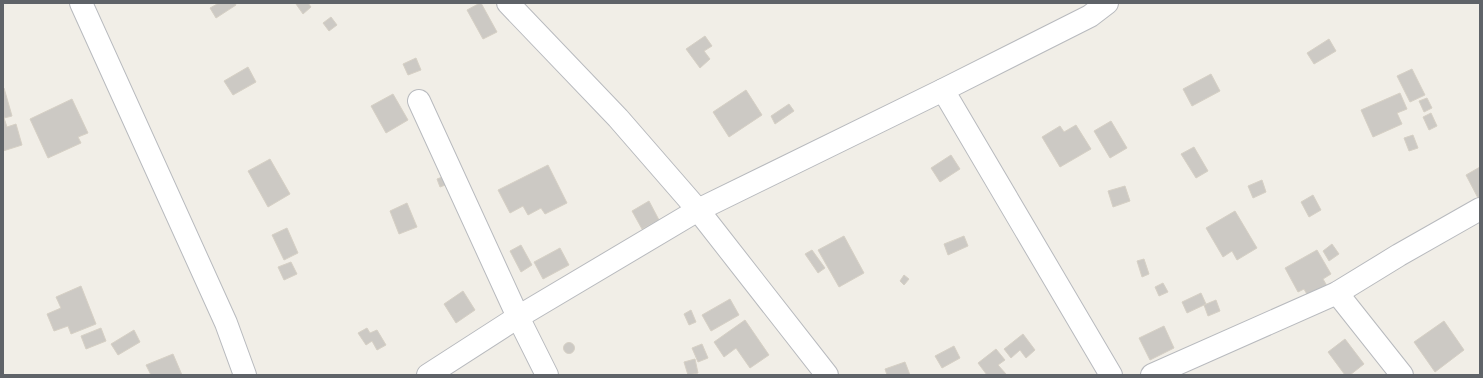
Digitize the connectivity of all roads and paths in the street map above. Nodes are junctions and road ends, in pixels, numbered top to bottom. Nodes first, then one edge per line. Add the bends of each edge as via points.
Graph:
1 (81, 3) edge
2 (508, 3) edge
3 (1107, 3) edge
4 (943, 90) junction
5 (420, 101) dead end
6 (1480, 209) edge
7 (698, 210) junction
8 (1337, 293) junction
9 (518, 317) junction
10 (245, 375) edge
11 (428, 375) edge
12 (548, 375) edge
13 (827, 375) edge
14 (1111, 375) edge
15 (1152, 375) edge
16 (1402, 375) edge

1 - 10 street via 226,323
2 - 7 street via 618,118
3 - 4 street via 1090,16
4 - 7 street
4 - 14 street
5 - 9 street
6 - 8 street
7 - 9 street
7 - 13 street
8 - 15 street
8 - 16 street
9 - 11 street
9 - 12 street

